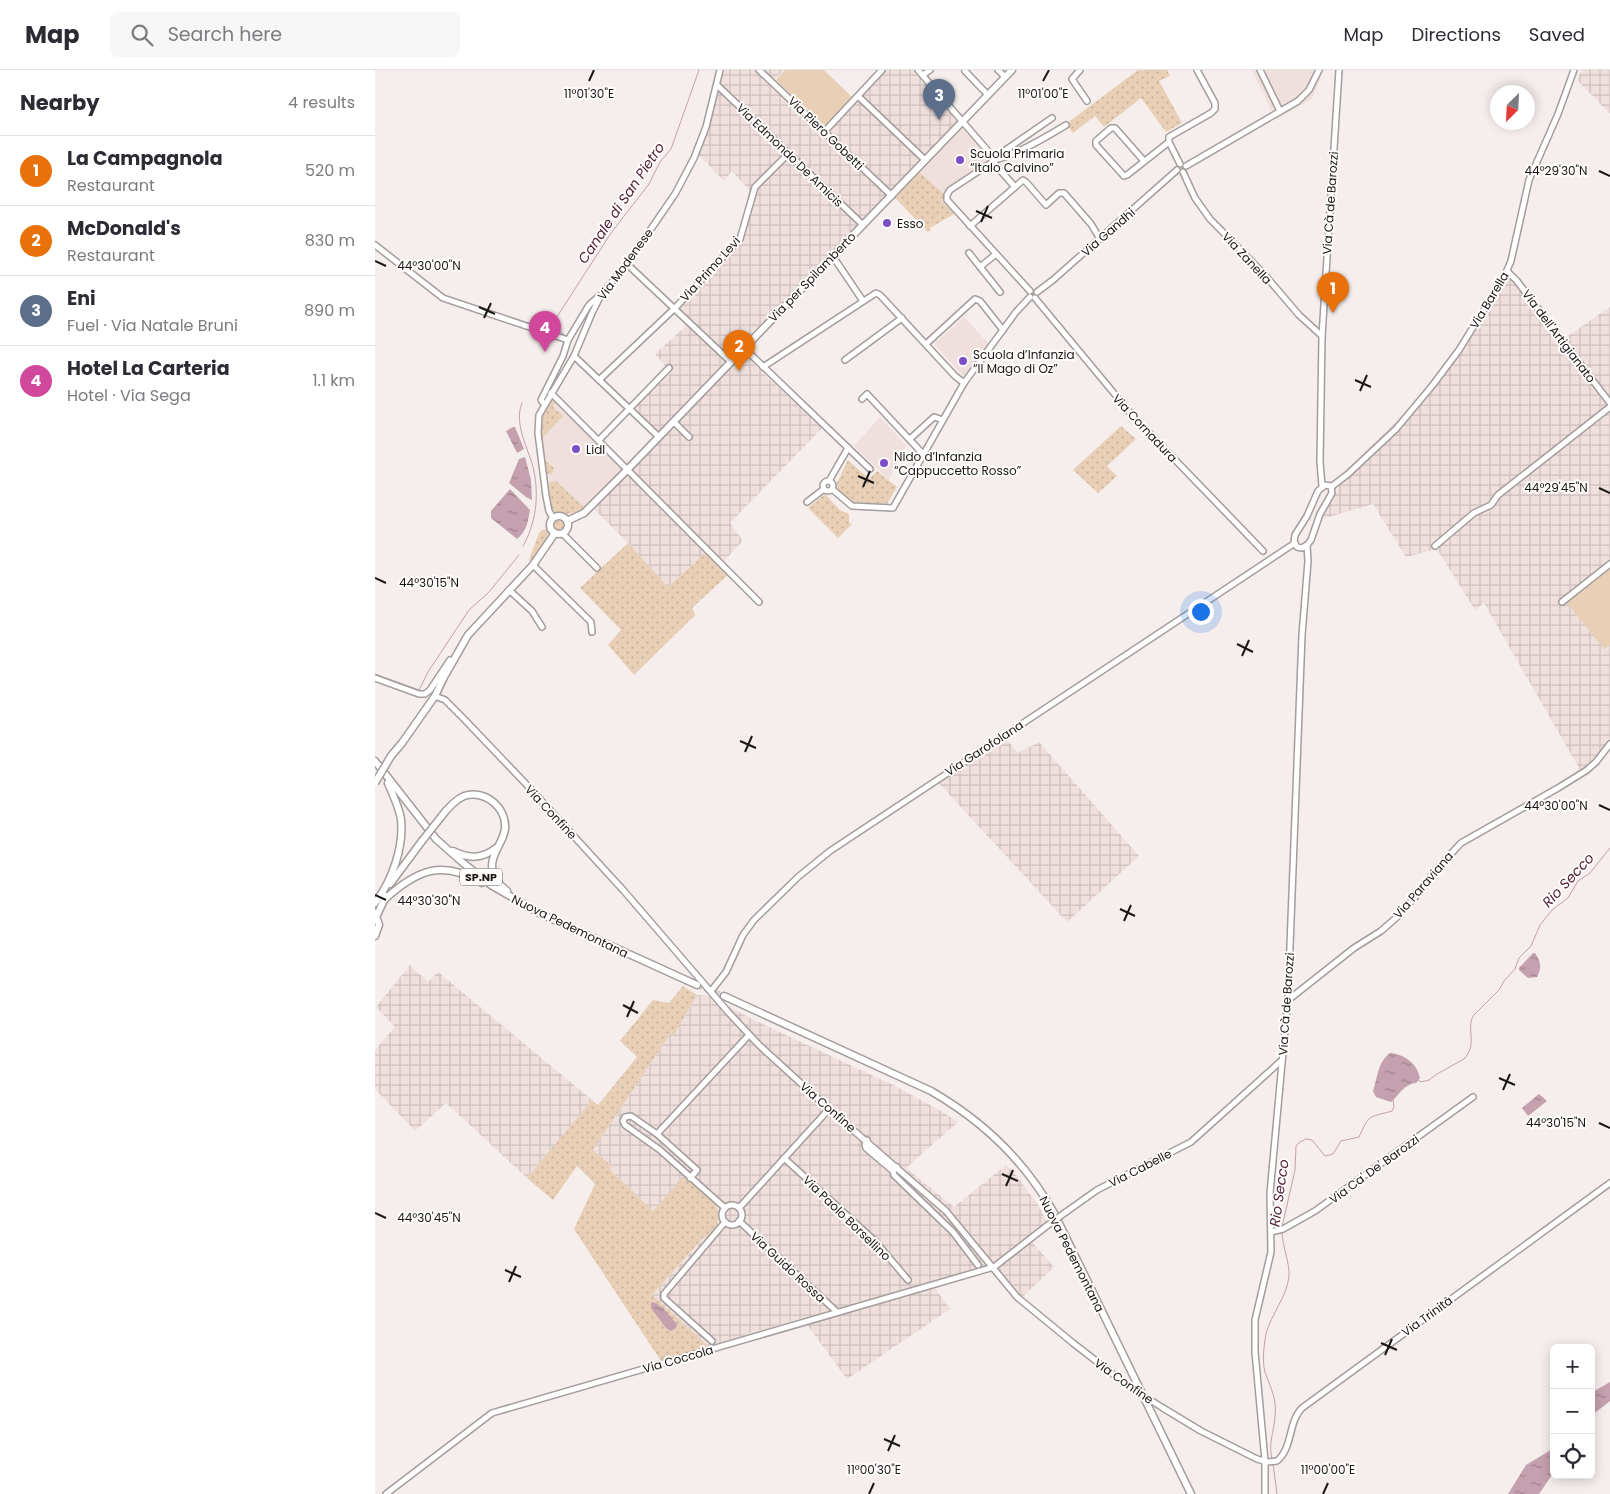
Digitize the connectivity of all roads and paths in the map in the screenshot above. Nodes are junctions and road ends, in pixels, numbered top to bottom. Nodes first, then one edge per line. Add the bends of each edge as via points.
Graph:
1 (721, 70) edge
2 (759, 70) edge
3 (882, 70) edge
4 (918, 70) edge
5 (930, 70) edge
6 (998, 70) edge
7 (1012, 70) edge
8 (1081, 70) edge
9 (1197, 70) edge
10 (1260, 70) edge
11 (1319, 70) edge
12 (1339, 70) edge
13 (1574, 70) edge
14 (965, 71) edge
15 (923, 76) junction
16 (1005, 77) junction
17 (717, 85) junction
18 (988, 95) junction
19 (858, 96) junction
20 (1087, 101) dead end
21 (1280, 111) junction
22 (1052, 118) dead end
23 (963, 121) junction
24 (1066, 125) dead end
25 (825, 131) junction
26 (1169, 142) junction
27 (788, 154) junction
28 (925, 160) junction
29 (994, 160) junction
30 (1144, 161) junction
31 (1183, 165) junction
32 (1180, 171) junction
33 (1015, 187) junction
34 (892, 196) junction
35 (863, 225) junction
36 (970, 226) junction
37 (1100, 239) junction
38 (375, 245) edge
39 (969, 253) dead end
40 (996, 254) junction
41 (832, 255) junction
42 (627, 264) junction
43 (980, 267) junction
44 (1507, 271) junction
45 (1000, 292) dead end
46 (601, 295) junction
47 (1032, 296) junction
48 (863, 301) junction
49 (675, 308) junction
50 (901, 318) junction
51 (1003, 330) junction
52 (1322, 336) junction
53 (568, 340) junction
54 (926, 344) junction
55 (744, 348) junction
56 (574, 356) junction
57 (845, 360) dead end
58 (731, 362) junction
59 (669, 368) dead end
60 (763, 368) junction
61 (599, 380) junction
62 (964, 383) junction
63 (551, 393) junction
64 (862, 399) dead end
65 (1610, 403) edge
66 (544, 404) junction
67 (1610, 407) edge
68 (629, 408) junction
69 (943, 420) junction
70 (674, 422) junction
71 (659, 436) junction
72 (689, 437) dead end
73 (910, 439) junction
74 (599, 440) junction
75 (848, 448) junction
76 (923, 454) junction
77 (870, 469) dead end
78 (627, 470) junction
79 (829, 482) junction
80 (1322, 486) junction
81 (1331, 487) junction
82 (824, 489) junction
83 (831, 489) junction
84 (807, 502) dead end
85 (553, 518) junction
86 (567, 521) junction
87 (558, 533) junction
88 (1295, 543) junction
89 (1307, 545) junction
90 (1435, 546) dead end
91 (1263, 551) dead end
92 (1610, 564) edge
93 (533, 565) junction
94 (597, 568) dead end
95 (509, 590) junction
96 (759, 602) dead end
97 (1562, 602) dead end
98 (542, 627) dead end
99 (592, 632) dead end
100 (462, 646) junction
101 (375, 678) edge
102 (435, 696) junction
103 (1610, 744) edge
104 (375, 761) edge
105 (385, 775) junction
106 (375, 783) edge
107 (436, 839) junction
108 (497, 847) junction
109 (383, 897) junction
110 (375, 903) edge
111 (531, 908) junction
112 (376, 914) edge
113 (375, 936) edge
114 (592, 937) junction
115 (697, 985) tunnel mouth
116 (711, 991) junction
117 (724, 996) tunnel mouth
118 (1288, 998) junction
119 (749, 1034) junction
120 (1282, 1060) junction
121 (1473, 1097) dead end
122 (829, 1109) junction
123 (657, 1134) junction
124 (784, 1158) junction
125 (895, 1169) junction
126 (691, 1178) junction
127 (1610, 1183) edge
128 (725, 1208) junction
129 (739, 1208) junction
130 (739, 1221) junction
131 (725, 1222) junction
132 (960, 1226) junction
133 (953, 1232) junction
134 (1271, 1232) junction
135 (978, 1264) dead end
136 (992, 1268) junction
137 (909, 1280) dead end
138 (837, 1312) junction
139 (712, 1341) dead end
140 (1266, 1462) junction
141 (386, 1494) edge
142 (1191, 1494) edge
143 (1265, 1494) edge

1 - 17 street, Via Modenese
2 - 25 street, Via Piero Gobetti
3 - 19 street
4 - 15 street
5 - 15 street
6 - 16 street
7 - 16 main road, Via per Spilamberto
8 - 20 street via 1072,79
9 - 26 street via 1215,103 1215,109 1171,135
10 - 21 street
11 - 21 street via 1305,95
12 - 52 street, Via Cà de Barozzi
13 - 44 street, Via Barella via 1529,180
14 - 18 street
15 - 23 street
16 - 18 main road, Via per Spilamberto
17 - 27 street, Via Edmondo De Amicis
17 - 42 street, Via Modenese via 694,158 675,194
18 - 23 main road, Via per Spilamberto
19 - 25 street
19 - 28 street
21 - 31 street
22 - 29 street
23 - 28 main road, Via per Spilamberto
23 - 29 street
24 - 29 street
25 - 34 street, Via Piero Gobetti
26 - 30 street
26 - 31 street
27 - 35 street, Via Edmondo De Amicis
27 - 49 street, Via Primo Levi via 755,187 741,239
28 - 34 main road, Via per Spilamberto
29 - 33 street
29 - 36 street, Via Cornadura via 947,195 947,200
30 - 30 street via 1115,128 1096,141 1123,175 1127,176
31 - 32 street via 1186,170
32 - 37 street, Via Gandhi
32 - 52 street, Via Zanella via 1205,213
33 - 36 street
33 - 37 street via 1021,180 1026,182 1046,205 1059,193 1064,193
34 - 35 main road, Via per Spilamberto
35 - 41 main road, Via per Spilamberto
36 - 40 street, Via Cornadura
37 - 47 street, Via Gandhi via 1037,292 1038,295
38 - 53 street via 443,298
39 - 43 street
40 - 43 street
40 - 47 street, Via Cornadura
41 - 48 street
41 - 55 main road, Via per Spilamberto
42 - 46 street, Via Modenese
42 - 49 street
43 - 45 street
44 - 65 street, Via dell'Artigianato
44 - 81 street, Via Barella via 1459,350 1432,386 1396,429
46 - 53 street via 589,305
46 - 56 street, Via Modenese
47 - 51 street
47 - 91 street, Via Cornadura via 1132,415
48 - 50 street via 878,294
48 - 60 street
49 - 58 street
49 - 61 street, Via Primo Levi
50 - 54 street
50 - 57 street
51 - 54 street via 975,299
51 - 62 street
52 - 80 street, Via Cà de Barozzi
53 - 66 street via 541,400
54 - 62 street
55 - 58 main road, Via per Spilamberto
55 - 60 street
56 - 61 street
56 - 63 street, Via Modenese
58 - 70 main road, Via per Spilamberto
59 - 68 street
60 - 75 street
61 - 68 street
62 - 69 street
63 - 66 street, Via Modenese
63 - 74 street
64 - 73 street via 867,394
66 - 85 street, Via Modenese via 539,414 538,433 546,496
67 - 90 street via 1498,495 1491,506 1474,513
68 - 71 street
68 - 74 street
69 - 73 street via 937,416 932,418
69 - 76 street
70 - 71 main road, Via per Spilamberto
70 - 72 street
71 - 78 main road, Via per Spilamberto
73 - 76 street
74 - 78 street
75 - 77 street
75 - 79 street
76 - 83 street via 893,508 852,506
78 - 86 main road, Via per Spilamberto via 584,513
78 - 96 street
79 - 82 street via 824,482
79 - 83 street via 833,485
80 - 81 street
80 - 88 street via 1295,534
81 - 89 street via 1332,493
82 - 83 street
82 - 84 street
85 - 86 main road via 562,516
85 - 87 main road via 550,526
86 - 87 main road via 567,528
87 - 93 main road
87 - 94 street
88 - 89 street via 1299,548
88 - 116 street, Via Garofolana via 829,851 754,920 743,935 726,972
89 - 118 street, Via Cà de Barozzi
92 - 97 street
93 - 95 main road
93 - 99 street via 591,622
95 - 98 street via 532,611
95 - 100 main road
100 - 101 street via 425,694
100 - 102 main road
102 - 106 main road, bridge
102 - 116 street, Via Confine via 445,700 527,785
103 - 118 street, Via Paraviana via 1587,770 1461,843 1397,917
104 - 105 main road, Nuova Pedemontana / SP.NP
105 - 107 main road, Nuova Pedemontana / SP.NP
105 - 109 main road via 398,807 401,834
107 - 108 main road via 471,858 488,854
107 - 111 main road, Nuova Pedemontana / SP.NP via 491,885
108 - 109 main road, bridge via 505,831 499,808 482,795 463,796 441,817
108 - 114 main road via 492,868 502,888
109 - 110 main road
109 - 111 main road via 415,876 447,870 466,874 509,900
109 - 112 main road
111 - 114 main road, Nuova Pedemontana / SP.NP
112 - 113 main road via 379,925
114 - 115 main road, Nuova Pedemontana / SP.NP
116 - 119 street, Via Confine
117 - 142 main road, Nuova Pedemontana via 931,1091 968,1115 1003,1146 1052,1210
118 - 120 street, Via Cà de Barozzi
119 - 122 street, Via Confine
119 - 123 street
120 - 134 street, Via Cà de Barozzi via 1270,1192
120 - 136 street, Via Cabelle, bridge via 1191,1142 1097,1190
121 - 134 street, Via Ca' De' Barozzi via 1315,1211 1281,1230
122 - 124 street
122 - 125 street, Via Confine via 867,1140
123 - 126 street via 697,1170
123 - 126 street via 631,1116 623,1119 625,1125
124 - 129 street
124 - 137 street, Via Paolo Borsellino via 875,1241
125 - 132 street, Via Confine via 939,1204
125 - 133 street via 894,1175
126 - 128 street
127 - 140 street, Via Trinità via 1302,1408 1295,1417 1282,1457
128 - 129 street via 732,1205
128 - 131 street via 722,1215
129 - 130 street via 742,1214
130 - 131 street
130 - 138 street, Via Guido Rossa
131 - 139 street via 663,1294
132 - 133 street
132 - 136 street, Via Confine
133 - 135 street
134 - 140 street, Via Cà de Barozzi via 1271,1252 1255,1320 1258,1394
136 - 138 street, Via Coccola
136 - 140 street, Via Confine, bridge via 1017,1297 1127,1385 1201,1431
138 - 141 street, Via Coccola via 491,1413
140 - 143 street, Via Cà de Barozzi

